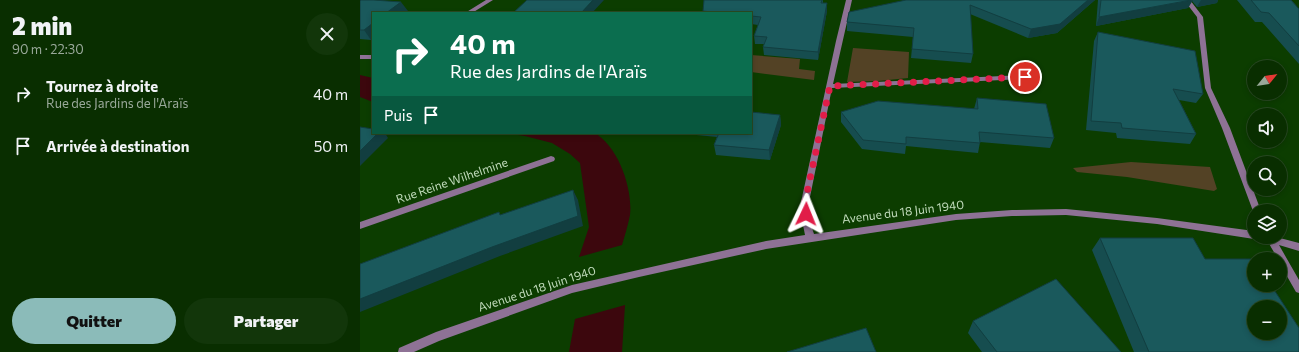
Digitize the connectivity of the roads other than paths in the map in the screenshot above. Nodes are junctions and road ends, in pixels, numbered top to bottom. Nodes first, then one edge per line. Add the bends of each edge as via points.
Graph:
1 (490, 0) edge
2 (850, 0) edge
3 (1187, 0) edge
4 (470, 12) edge
5 (360, 57) edge
6 (372, 57) edge
7 (1025, 77) dead end
8 (830, 86) junction
9 (551, 159) dead end
10 (1254, 204) edge
11 (360, 226) edge
12 (1247, 234) edge
13 (810, 237) junction
14 (1287, 243) edge
15 (1272, 244) edge
16 (1299, 247) edge
17 (1299, 289) edge
18 (403, 352) edge

1 - 4 street
2 - 8 street
3 - 10 street via 1200,17 1208,88
5 - 6 street
7 - 8 street
8 - 13 street via 805,202
9 - 11 street, Rue Reine Wilhelmine
12 - 13 street, Avenue du 18 Juin 1940 via 1201,226 1066,212 956,217
13 - 18 street, Avenue du 18 Juin 1940 via 572,289 436,337
14 - 16 street
15 - 17 street

